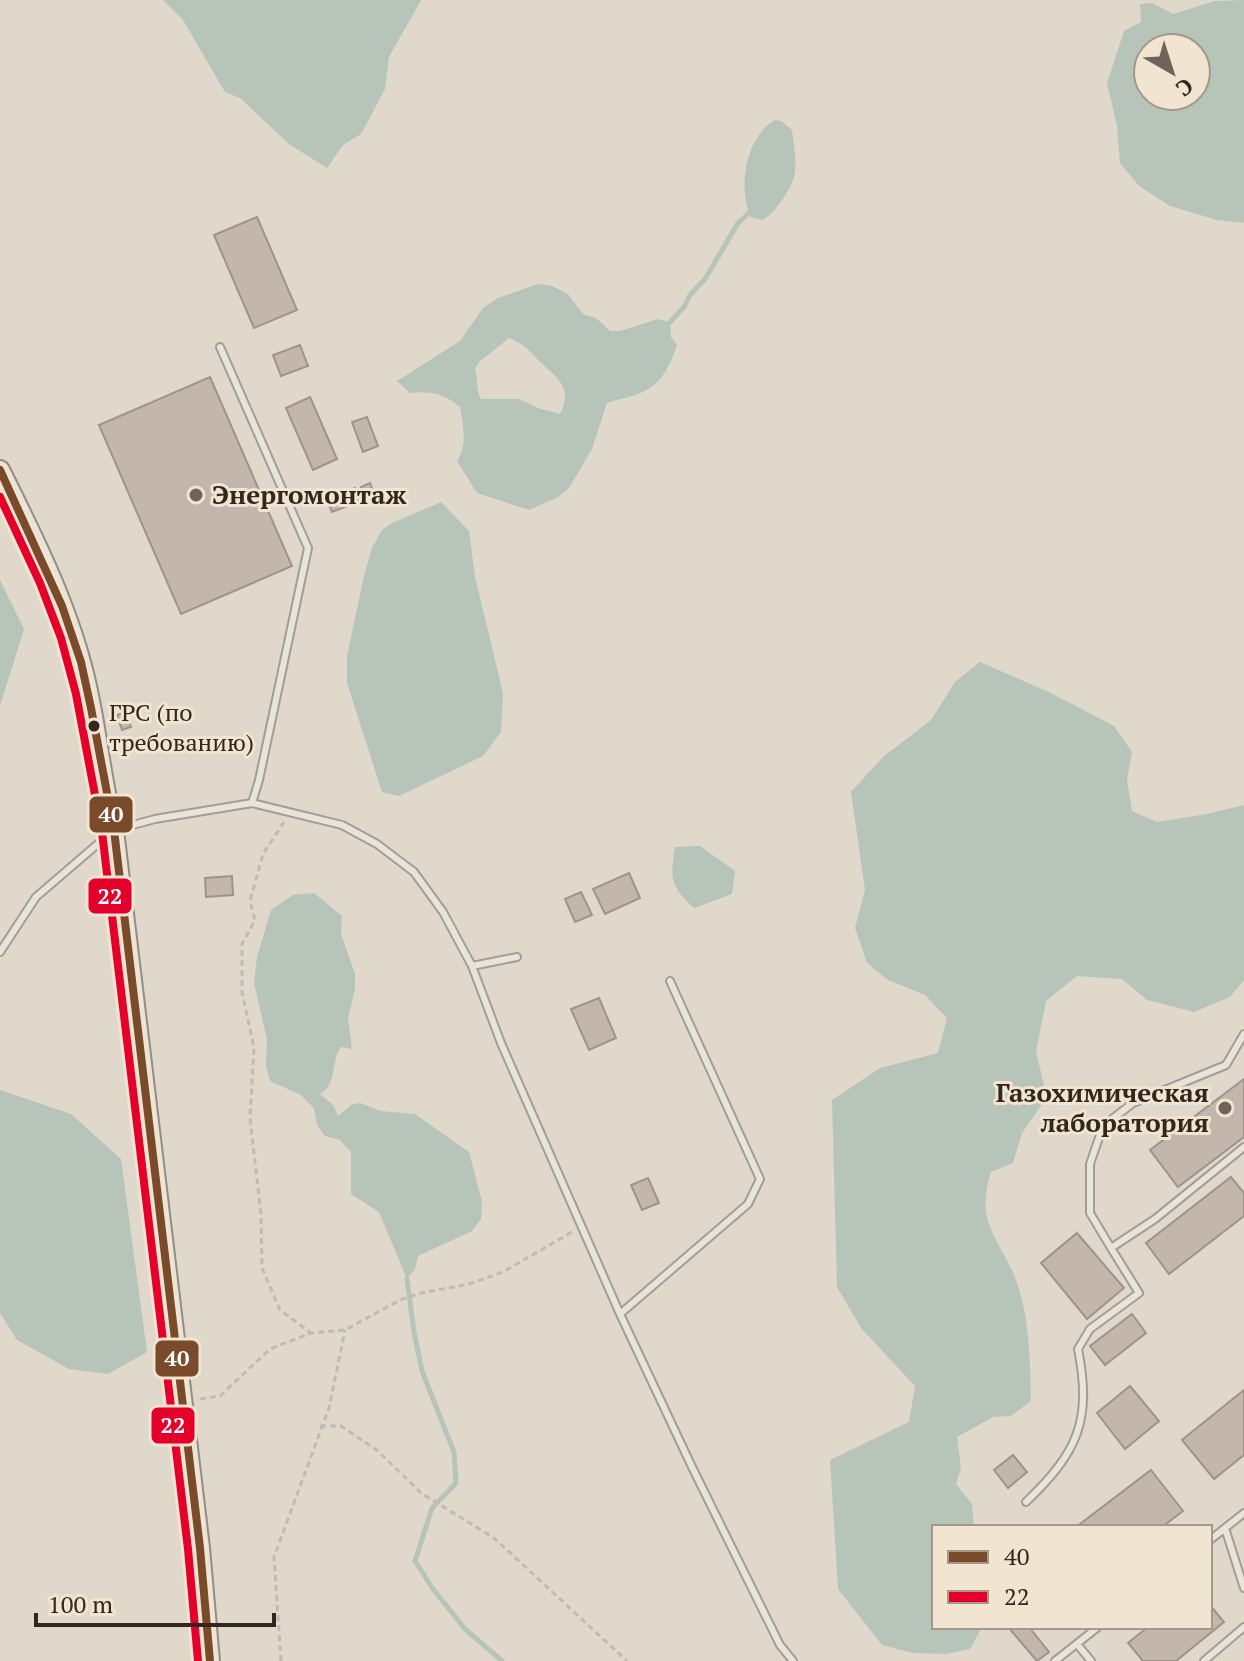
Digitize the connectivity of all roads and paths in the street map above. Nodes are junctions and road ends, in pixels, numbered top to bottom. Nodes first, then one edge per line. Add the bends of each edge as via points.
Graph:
1 (220, 347) dead end
2 (0, 470) edge
3 (252, 803) junction
4 (292, 811) junction
5 (114, 830) junction
6 (0, 952) edge
7 (517, 957) dead end
8 (472, 966) junction
9 (670, 981) dead end
10 (1243, 1038) edge
11 (1244, 1147) edge
12 (582, 1226) junction
13 (1111, 1248) junction
14 (620, 1314) junction
15 (345, 1330) junction
16 (311, 1333) junction
17 (183, 1402) junction
18 (320, 1426) junction
19 (1026, 1502) dead end
20 (1244, 1513) edge
21 (1225, 1528) junction
22 (1212, 1538) edge
23 (1244, 1588) edge
24 (1244, 1627) edge
25 (1096, 1629) edge
26 (1077, 1644) junction
27 (210, 1661) edge
28 (281, 1661) edge
29 (627, 1661) edge
30 (793, 1661) edge
31 (1055, 1661) edge
32 (1091, 1661) edge
33 (1204, 1661) edge

1 - 3 lane via 308,548
2 - 5 main road via 68,618 88,689
3 - 4 lane
3 - 5 lane
4 - 8 lane via 342,825 414,872
4 - 16 path via 263,854 250,901 255,920 242,944 242,992 254,1048 250,1118 262,1268 280,1310
5 - 6 lane via 36,897
5 - 17 main road
7 - 8 lane
8 - 12 lane
9 - 14 lane via 760,1179 748,1204
10 - 13 lane via 1226,1065 1133,1103 1103,1126 1090,1164 1090,1213
11 - 13 lane
12 - 14 lane
12 - 15 path via 503,1272 400,1300
13 - 19 lane via 1139,1293 1090,1329 1078,1349 1084,1410 1056,1473
14 - 30 lane via 780,1645
15 - 16 path
15 - 18 path via 329,1408
16 - 17 path via 270,1349 220,1396
17 - 27 main road
18 - 28 path via 274,1557
18 - 29 path via 341,1426 378,1451 427,1498 494,1538
20 - 21 lane
21 - 22 lane
21 - 23 lane
24 - 33 lane
25 - 26 lane
26 - 31 lane
26 - 32 lane

